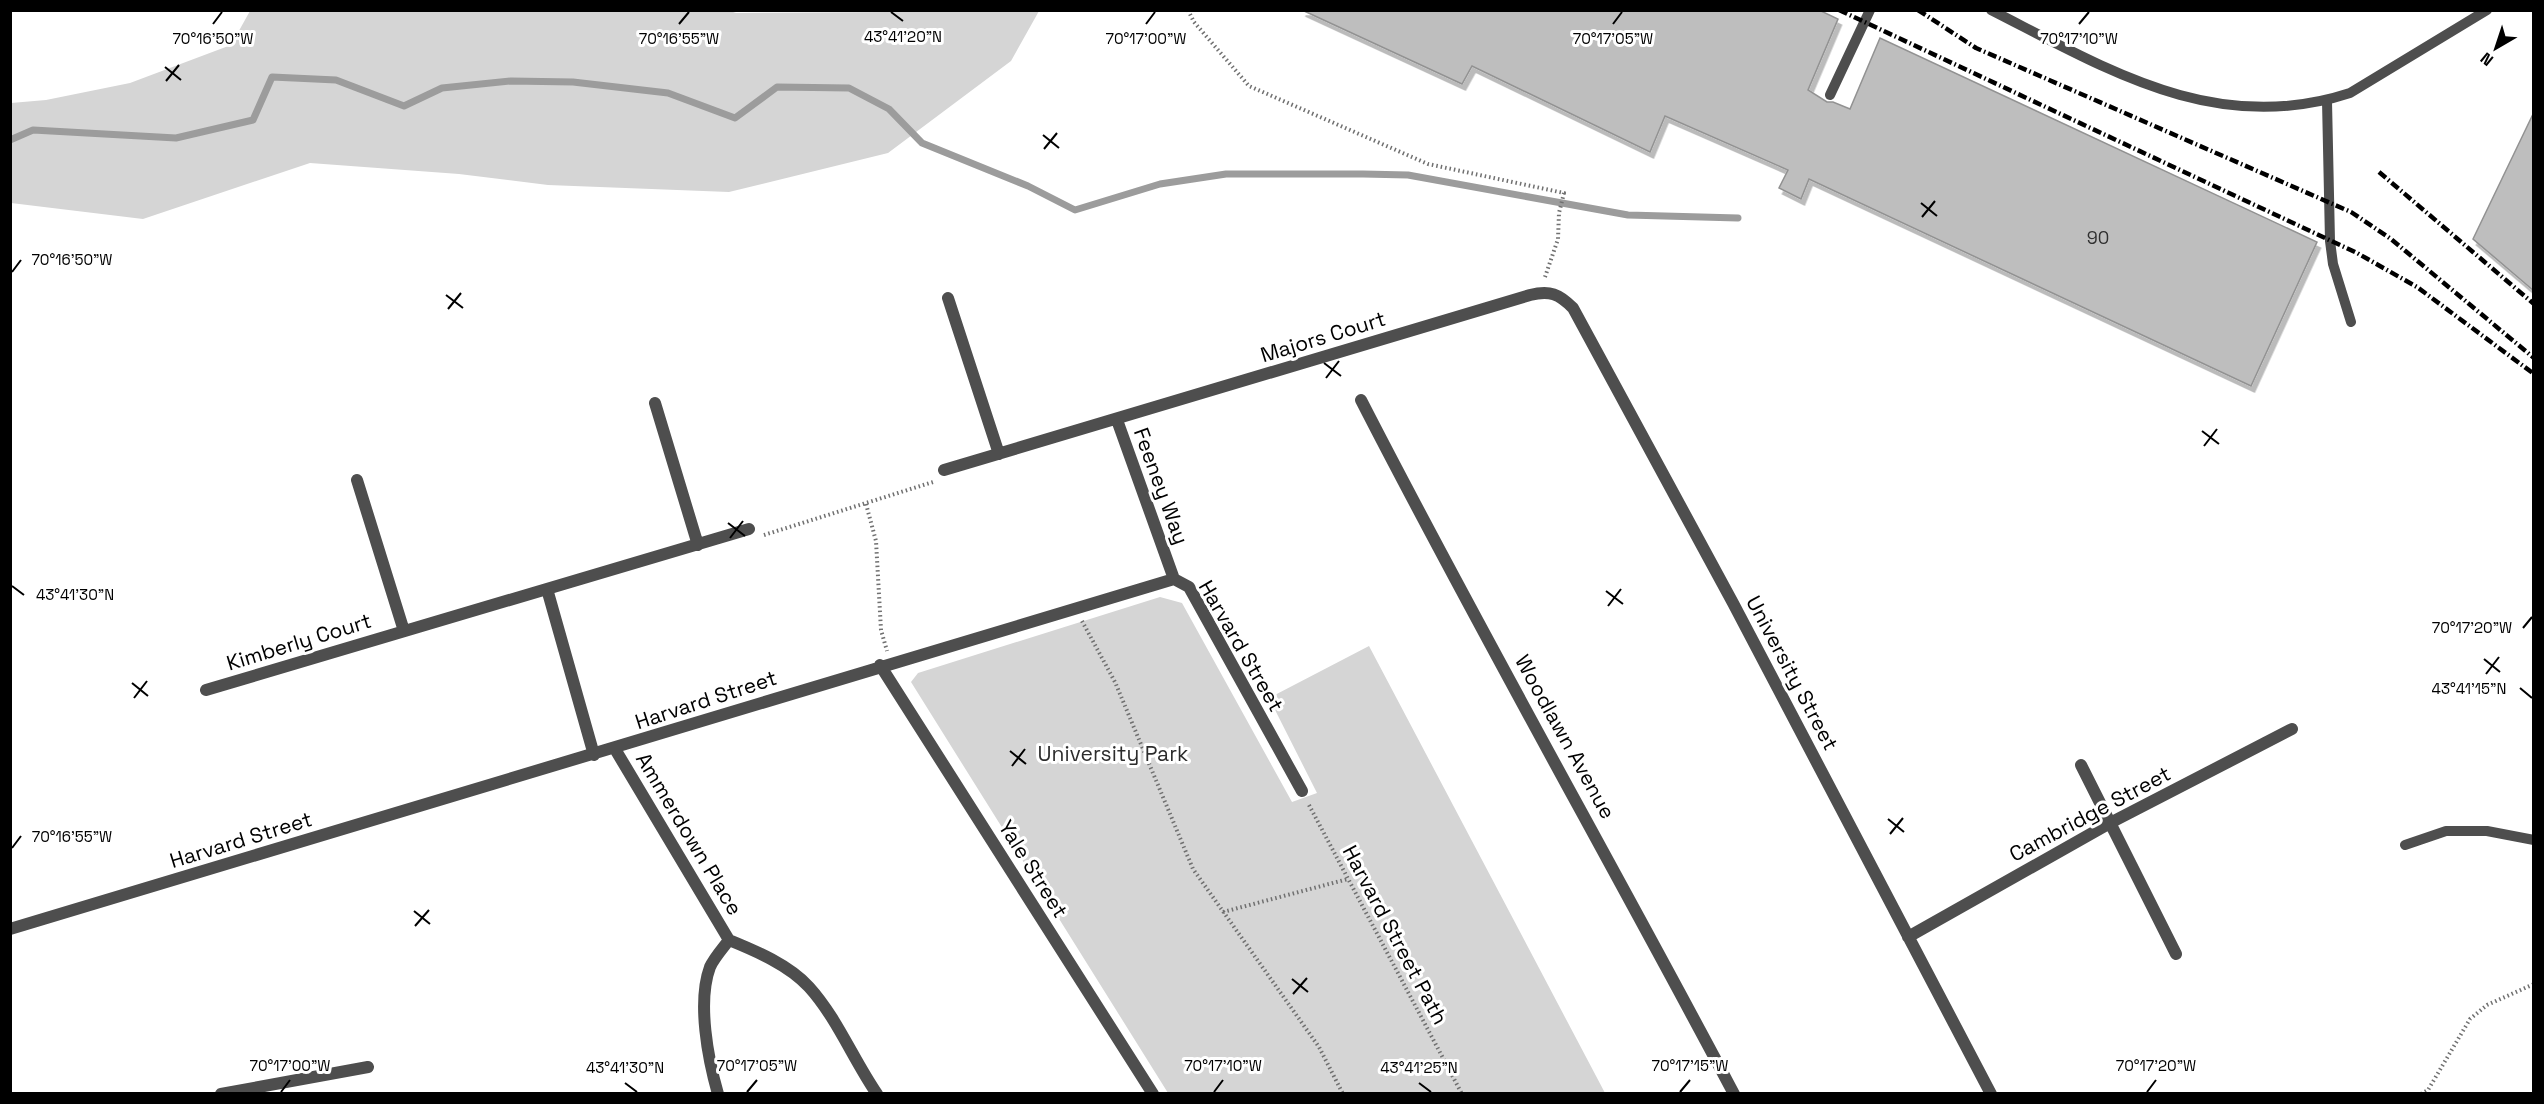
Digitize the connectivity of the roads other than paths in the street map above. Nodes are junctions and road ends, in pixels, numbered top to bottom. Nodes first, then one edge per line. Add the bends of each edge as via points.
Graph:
1 (1870, 10) edge
2 (1991, 10) edge
3 (2487, 10) edge
4 (1830, 95) dead end
5 (2326, 101) junction
6 (1539, 292) joint
7 (948, 298) dead end
8 (2351, 322) dead end
9 (1361, 400) dead end
10 (655, 403) dead end
11 (1118, 420) junction
12 (999, 454) junction
13 (944, 470) road end
14 (357, 480) dead end
15 (749, 530) road end
16 (698, 544) junction
17 (1174, 579) junction
18 (547, 589) junction
19 (404, 631) junction
20 (885, 664) junction
21 (206, 690) dead end
22 (2292, 729) dead end
23 (615, 749) junction
24 (594, 755) junction
25 (2081, 765) dead end
26 (1302, 791) road end
27 (2110, 823) junction
28 (2534, 840) edge
29 (2405, 845) dead end
30 (10, 929) edge
31 (1908, 937) junction
32 (729, 940) junction
33 (2176, 954) dead end
34 (368, 1067) dead end
35 (221, 1094) edge
36 (718, 1094) edge
37 (877, 1094) edge
38 (1153, 1094) edge
39 (1734, 1094) edge
40 (1991, 1094) edge

1 - 4 lane
2 - 5 lane via 2138,82 2176,96 2236,107
3 - 5 lane via 2372,82
5 - 8 lane via 2330,241
6 - 11 street, Majors Court
6 - 31 street, University Street via 1552,292 1573,308
7 - 12 street
9 - 39 street, Woodlawn Avenue
10 - 16 street
11 - 12 street, Feeney Way
11 - 17 street, Feeney Way
12 - 13 street, Feeney Way
14 - 19 street, Kimberly Court
15 - 16 street, Kimberly Court
16 - 18 street, Kimberly Court
17 - 20 street, Harvard Street
17 - 26 street, Harvard Street via 1189,587
18 - 19 street, Kimberly Court
18 - 24 street
19 - 21 street, Kimberly Court
20 - 23 street, Harvard Street
20 - 38 street, Yale Street
22 - 27 street, Cambridge Street
23 - 24 street, Harvard Street
23 - 32 street, Ammerdown Place
24 - 30 street, Harvard Street
25 - 27 street
27 - 31 street, Cambridge Street
27 - 33 street
28 - 29 lane via 2487,831 2446,831
31 - 40 street, University Street
32 - 36 street, Ammerdown Place via 710,967 706,994 706,1038
32 - 37 street, Ammerdown Place via 756,951 808,986
34 - 35 street

